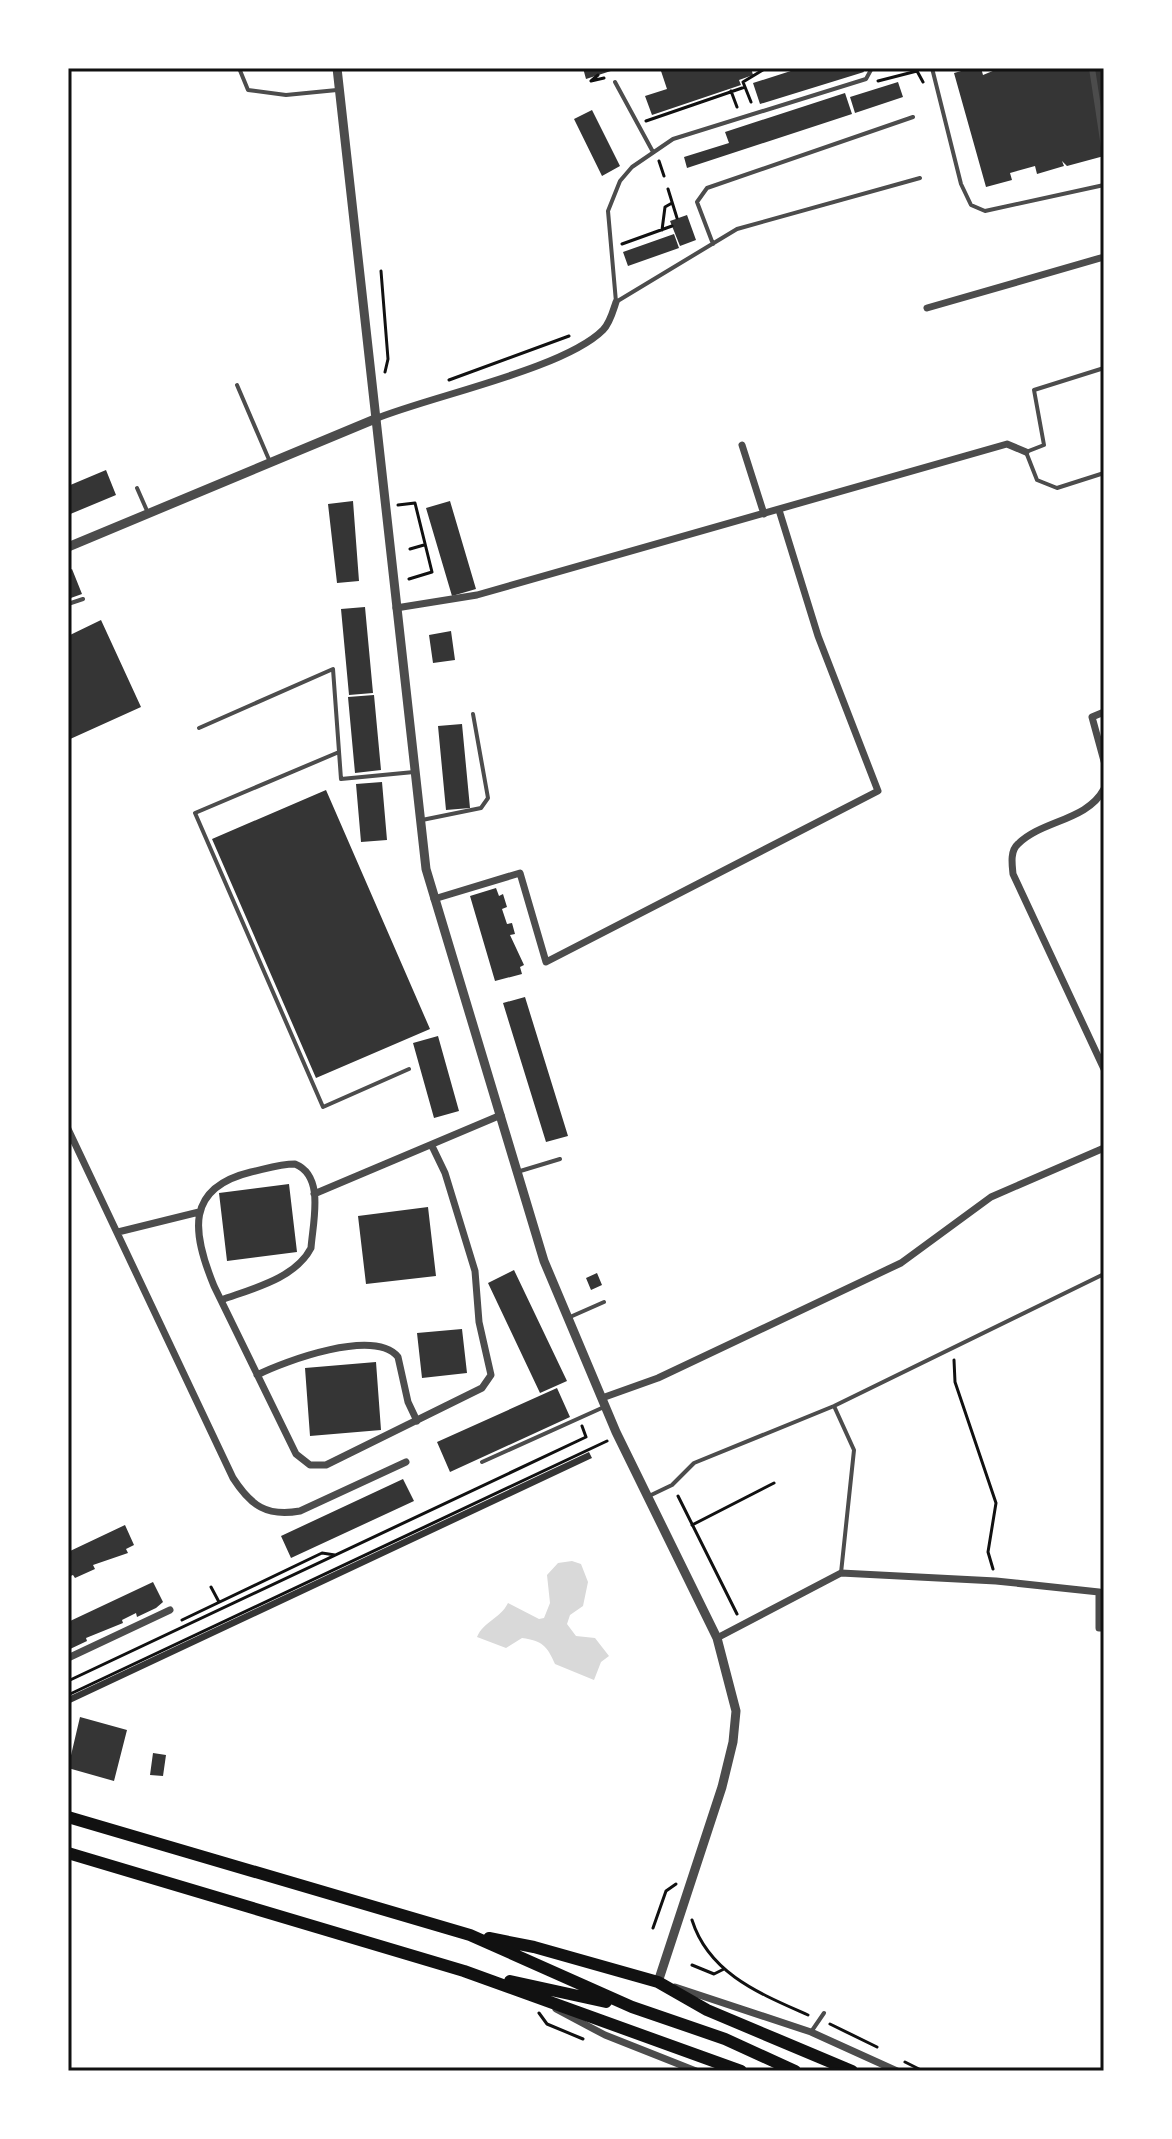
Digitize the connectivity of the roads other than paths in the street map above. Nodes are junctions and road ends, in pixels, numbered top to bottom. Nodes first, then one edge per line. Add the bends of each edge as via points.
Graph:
1 (239, 68) edge
2 (337, 68) edge
3 (872, 68) edge
4 (932, 68) edge
5 (1092, 68) edge
6 (615, 82) dead end
7 (339, 90) junction
8 (1100, 101) edge
9 (913, 117) dead end
10 (1104, 147) edge
11 (655, 152) junction
12 (920, 178) dead end
13 (1104, 185) edge
14 (713, 244) junction
15 (1104, 257) edge
16 (616, 302) junction
17 (927, 308) dead end
18 (1104, 368) edge
19 (237, 385) dead end
20 (375, 419) junction
21 (742, 445) dead end
22 (1026, 452) junction
23 (270, 462) junction
24 (1104, 473) edge
25 (137, 488) dead end
26 (779, 510) junction
27 (148, 513) junction
28 (764, 514) junction
29 (68, 547) edge
30 (83, 599) dead end
31 (68, 604) edge
32 (396, 608) junction
33 (1104, 712) edge
34 (473, 714) dead end
35 (199, 728) dead end
36 (339, 752) junction
37 (1104, 761) edge
38 (414, 772) junction
39 (1104, 789) edge
40 (420, 821) junction
41 (434, 899) junction
42 (409, 1069) dead end
43 (1104, 1069) edge
44 (501, 1115) junction
45 (68, 1129) edge
46 (432, 1146) junction
47 (1104, 1148) edge
48 (560, 1159) dead end
49 (517, 1172) junction
50 (314, 1194) junction
51 (199, 1212) junction
52 (118, 1232) junction
53 (1104, 1274) edge
54 (221, 1300) junction
55 (604, 1302) dead end
56 (568, 1318) junction
57 (257, 1375) junction
58 (604, 1402) junction
59 (834, 1406) junction
60 (417, 1421) junction
61 (406, 1462) dead end
62 (482, 1462) dead end
63 (649, 1496) junction
64 (841, 1573) junction
65 (170, 1610) dead end
66 (1104, 1628) edge
67 (717, 1638) junction
68 (68, 1658) edge
69 (68, 1817) edge
70 (68, 1853) edge
71 (470, 1935) junction
72 (464, 1971) junction
73 (658, 1982) junction
74 (526, 1993) junction
75 (632, 2007) junction
76 (824, 2013) dead end
77 (811, 2032) junction
78 (696, 2071) edge
79 (741, 2071) edge
80 (795, 2071) edge
81 (852, 2071) edge
82 (897, 2071) edge

1 - 7 lane via 248,90 286,95
2 - 7 street
3 - 11 lane via 866,79 673,139
4 - 13 lane via 971,205 985,211
5 - 8 street
6 - 11 lane
7 - 20 street
8 - 10 street
9 - 14 lane via 707,188 697,202
11 - 16 lane via 620,181 608,211
12 - 14 lane via 737,229
14 - 16 lane
15 - 17 street
16 - 20 street via 604,329 585,342 529,368
18 - 22 lane via 1034,390 1044,445
19 - 23 lane
20 - 23 street
20 - 32 street
21 - 28 street
22 - 24 lane via 1037,480 1057,488
22 - 26 street via 1007,444
23 - 27 street
25 - 27 lane
26 - 28 street
26 - 41 street via 818,636 878,791 546,962 520,873
27 - 29 street
28 - 32 street via 477,595
30 - 31 lane
32 - 38 street
33 - 37 street via 1092,717
34 - 40 lane via 488,798 481,808
35 - 36 lane via 333,669
36 - 38 lane via 341,779
36 - 42 lane via 195,813 323,1107
38 - 40 street
39 - 43 street via 1088,807 1017,844 1012,857 1013,874
40 - 41 street
41 - 44 street
44 - 46 street
44 - 49 street
45 - 52 street
46 - 50 street
46 - 60 street via 475,1271 491,1375 482,1388
47 - 58 street via 991,1197 901,1263
48 - 49 lane
49 - 56 street
50 - 51 street via 304,1167 285,1164 222,1181 207,1192
50 - 54 street via 307,1257 260,1286
51 - 52 street
51 - 54 street via 208,1271
52 - 61 street via 246,1499 261,1510 300,1511
53 - 59 lane
54 - 57 street
55 - 56 lane
56 - 58 street
57 - 60 street via 306,1354 384,1347 398,1357
57 - 60 street via 296,1454 310,1465 326,1465
58 - 62 lane
58 - 63 street
59 - 63 lane via 694,1463 672,1485
59 - 64 lane via 854,1450
63 - 67 street
64 - 66 street via 1099,1592 1099,1628
64 - 67 street
65 - 68 street
67 - 73 street via 736,1711 733,1742
69 - 71 main road
70 - 72 main road
71 - 73 main road
71 - 75 main road
72 - 74 main road
72 - 75 main road
73 - 77 street
73 - 81 main road via 707,2010
74 - 78 street via 605,2035
74 - 79 main road
75 - 80 main road via 725,2039
76 - 77 lane
77 - 82 street

